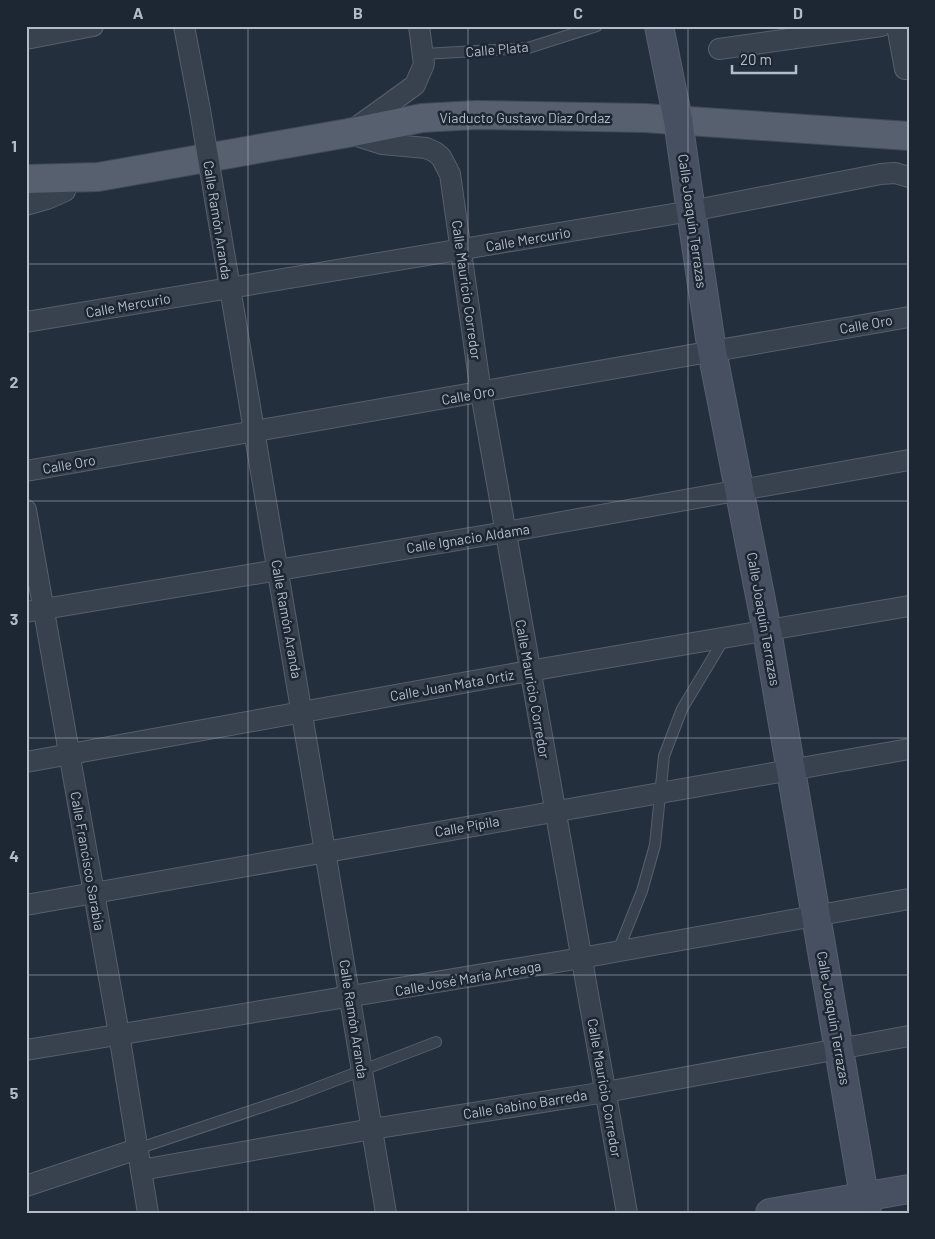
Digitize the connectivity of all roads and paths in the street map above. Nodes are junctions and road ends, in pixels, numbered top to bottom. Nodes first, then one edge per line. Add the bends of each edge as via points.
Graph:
1 (93, 26) edge
2 (184, 26) edge
3 (419, 26) edge
4 (597, 26) edge
5 (659, 26) edge
6 (881, 26) edge
7 (897, 26) edge
8 (26, 38) edge
9 (719, 49) dead end
10 (424, 54) junction
11 (905, 68) dead end
12 (348, 134) junction
13 (909, 136) edge
14 (909, 177) edge
15 (68, 178) junction
16 (26, 179) edge
17 (690, 204) junction
18 (26, 205) edge
19 (460, 250) junction
20 (230, 288) junction
21 (909, 317) edge
22 (26, 322) edge
23 (712, 351) junction
24 (481, 393) junction
25 (256, 431) junction
26 (909, 460) edge
27 (26, 471) edge
28 (740, 490) junction
29 (26, 510) edge
30 (506, 532) junction
31 (278, 569) junction
32 (909, 606) edge
33 (35, 611) edge
34 (767, 632) junction
35 (724, 639) junction
36 (529, 671) junction
37 (303, 713) junction
38 (909, 749) edge
39 (70, 754) junction
40 (26, 762) edge
41 (790, 769) junction
42 (659, 794) junction
43 (555, 810) junction
44 (326, 852) junction
45 (94, 893) junction
46 (909, 899) edge
47 (26, 905) edge
48 (816, 915) junction
49 (618, 952) junction
50 (581, 958) junction
51 (350, 998) junction
52 (119, 1034) junction
53 (909, 1036) edge
54 (436, 1042) dead end
55 (840, 1049) junction
56 (26, 1050) edge
57 (362, 1070) junction
58 (606, 1092) junction
59 (372, 1129) junction
60 (137, 1149) junction
61 (141, 1170) junction
62 (26, 1186) edge
63 (909, 1189) edge
64 (866, 1204) edge
65 (148, 1213) edge
66 (386, 1213) edge
67 (627, 1213) edge
68 (770, 1213) edge

1 - 8 street
2 - 20 street, Calle Ramón Aranda, bridge
3 - 10 street
4 - 10 lane, Calle Plata via 528,48
5 - 17 street, Calle Joaquín Terrazas, bridge via 678,120
6 - 9 street
7 - 11 street
10 - 12 street via 424,64 415,85
12 - 13 main road, Viaducto Gustavo Díaz Ordaz via 422,118 476,115 645,118
12 - 15 main road, Viaducto Gustavo Díaz Ordaz via 98,177
12 - 19 street, Calle Mauricio Corredor via 382,144 426,148 441,156 450,174
14 - 17 street, Calle Mercurio via 881,174
15 - 16 main road, Viaducto Gustavo Díaz Ordaz
15 - 18 street via 65,191
17 - 19 street, Calle Mercurio
17 - 23 street, Calle Joaquín Terrazas
19 - 20 street, Calle Mercurio
19 - 24 street, Calle Mauricio Corredor
20 - 22 street, Calle Mercurio
20 - 25 street, Calle Ramón Aranda
21 - 23 street, Calle Oro
23 - 24 street, Calle Oro
23 - 28 street, Calle Joaquín Terrazas
24 - 25 street, Calle Oro
24 - 30 street, Calle Mauricio Corredor
25 - 27 street, Calle Oro
25 - 31 street, Calle Ramón Aranda
26 - 28 street, Calle Ignacio Aldama
28 - 30 street, Calle Ignacio Aldama
28 - 34 street, Calle Joaquín Terrazas
29 - 33 street, Calle Francisco Sarabia
30 - 31 street, Calle Ignacio Aldama
30 - 36 street, Calle Mauricio Corredor
31 - 33 street, Calle Ignacio Aldama
31 - 37 street, Calle Ramón Aranda
32 - 34 street, Calle Juan Mata Ortíz
33 - 39 street, Calle Francisco Sarabia
34 - 35 street, Calle Juan Mata Ortíz
34 - 41 street, Calle Joaquín Terrazas
35 - 36 street, Calle Juan Mata Ortíz
35 - 42 lane via 682,709 664,756
36 - 37 street, Calle Juan Mata Ortíz
36 - 43 street, Calle Mauricio Corredor
37 - 39 street, Calle Juan Mata Ortíz
37 - 44 street, Calle Ramón Aranda
38 - 41 street, Calle Pípila
39 - 40 street, Calle Juan Mata Ortíz
39 - 45 street, Calle Francisco Sarabia
41 - 42 street, Calle Pípila
41 - 48 street, Calle Joaquín Terrazas
42 - 43 street, Calle Pípila
42 - 49 lane via 655,845 642,891
43 - 44 street, Calle Pípila
43 - 50 street, Calle Mauricio Corredor
44 - 45 street, Calle Pípila
44 - 51 street, Calle Ramón Aranda
45 - 47 street, Calle Pípila
45 - 52 street, Calle Francisco Sarabia
46 - 48 street, Calle José María Arteaga
48 - 49 street, Calle José María Arteaga
48 - 55 street, Calle Joaquín Terrazas
49 - 50 street, Calle José María Arteaga
50 - 51 street, Calle José María Arteaga
50 - 58 street, Calle Mauricio Corredor
51 - 52 street, Calle José María Arteaga
51 - 57 street, Calle Ramón Aranda
52 - 56 street, Calle José María Arteaga
52 - 60 street, Calle Francisco Sarabia
53 - 55 street, Calle Gabino Barreda
54 - 57 lane
55 - 58 street, Calle Gabino Barreda
55 - 64 street, Calle Joaquín Terrazas
57 - 59 street, Calle Ramón Aranda
57 - 60 lane
58 - 59 street, Calle Gabino Barreda
58 - 67 street, Calle Mauricio Corredor
59 - 61 street, Calle Gabino Barreda
59 - 66 street, Calle Ramón Aranda
60 - 61 street, Calle Francisco Sarabia
60 - 62 street
61 - 65 street, Calle Francisco Sarabia
63 - 64 street
64 - 68 street

